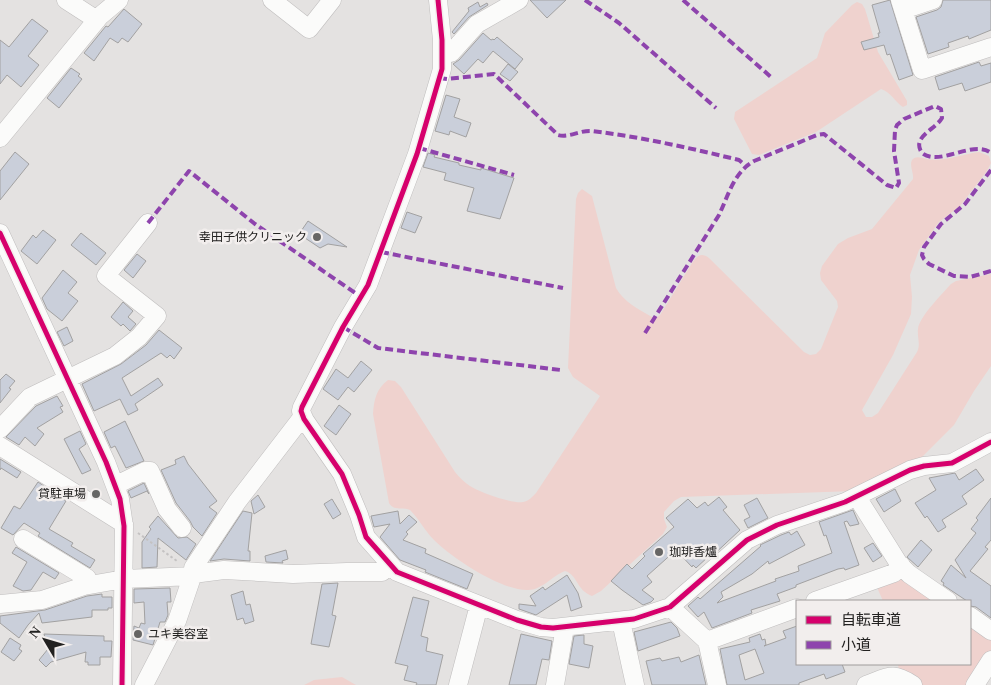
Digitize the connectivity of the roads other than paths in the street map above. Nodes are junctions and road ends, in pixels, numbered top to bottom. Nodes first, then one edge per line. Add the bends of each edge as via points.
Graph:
1 (66, 0) edge
2 (119, 0) edge
3 (272, 0) edge
4 (332, 0) edge
5 (438, 0) edge
6 (519, 0) edge
7 (933, 0) edge
8 (901, 5) edge
9 (97, 20) junction
10 (991, 47) edge
11 (443, 53) junction
12 (0, 138) edge
13 (148, 223) dead end
14 (0, 233) edge
15 (68, 378) junction
16 (304, 418) junction
17 (0, 429) edge
18 (991, 442) edge
19 (0, 446) edge
20 (116, 485) junction
21 (857, 497) junction
22 (124, 524) junction
23 (182, 528) dead end
24 (23, 539) dead end
25 (390, 565) junction
26 (901, 566) junction
27 (193, 575) junction
28 (124, 580) junction
29 (88, 585) junction
30 (818, 600) edge
31 (947, 600) edge
32 (0, 604) edge
33 (479, 606) junction
34 (670, 607) junction
35 (796, 608) edge
36 (971, 617) edge
37 (621, 621) junction
38 (565, 627) junction
39 (991, 631) edge
40 (707, 641) junction
41 (991, 660) edge
42 (122, 685) edge
43 (144, 685) edge
44 (458, 685) edge
45 (555, 685) edge
46 (635, 685) edge
47 (718, 685) edge
48 (866, 685) edge
49 (913, 685) edge
50 (975, 685) edge

1 - 9 street
2 - 9 street
3 - 4 street via 308,29
5 - 11 street
6 - 11 street via 477,24 451,53
7 - 8 street
8 - 10 street via 922,70
9 - 12 street
11 - 16 street via 438,83 417,154 375,267 304,403 301,412
13 - 15 street via 106,276 158,316 120,352
14 - 15 street
15 - 17 street via 30,396
15 - 20 street
16 - 25 street via 342,474 366,537
16 - 27 street via 237,502 194,568
18 - 21 street via 952,462 910,470
19 - 22 street
20 - 22 street
20 - 23 street via 150,471 167,509
21 - 26 street
21 - 34 street via 777,525 748,540
22 - 28 street
24 - 29 street via 87,578
25 - 27 street via 382,572 300,574 224,570
25 - 33 street via 405,576
26 - 30 street via 894,573
26 - 31 street
27 - 28 street
27 - 43 street via 177,621
28 - 29 street
28 - 42 street
29 - 32 street via 42,600
33 - 38 street via 529,624
33 - 44 street
34 - 37 street
34 - 40 street
35 - 40 street
36 - 39 street
37 - 38 street
37 - 46 street
38 - 45 street
40 - 47 street
41 - 50 street
48 - 49 street via 892,676 899,676

